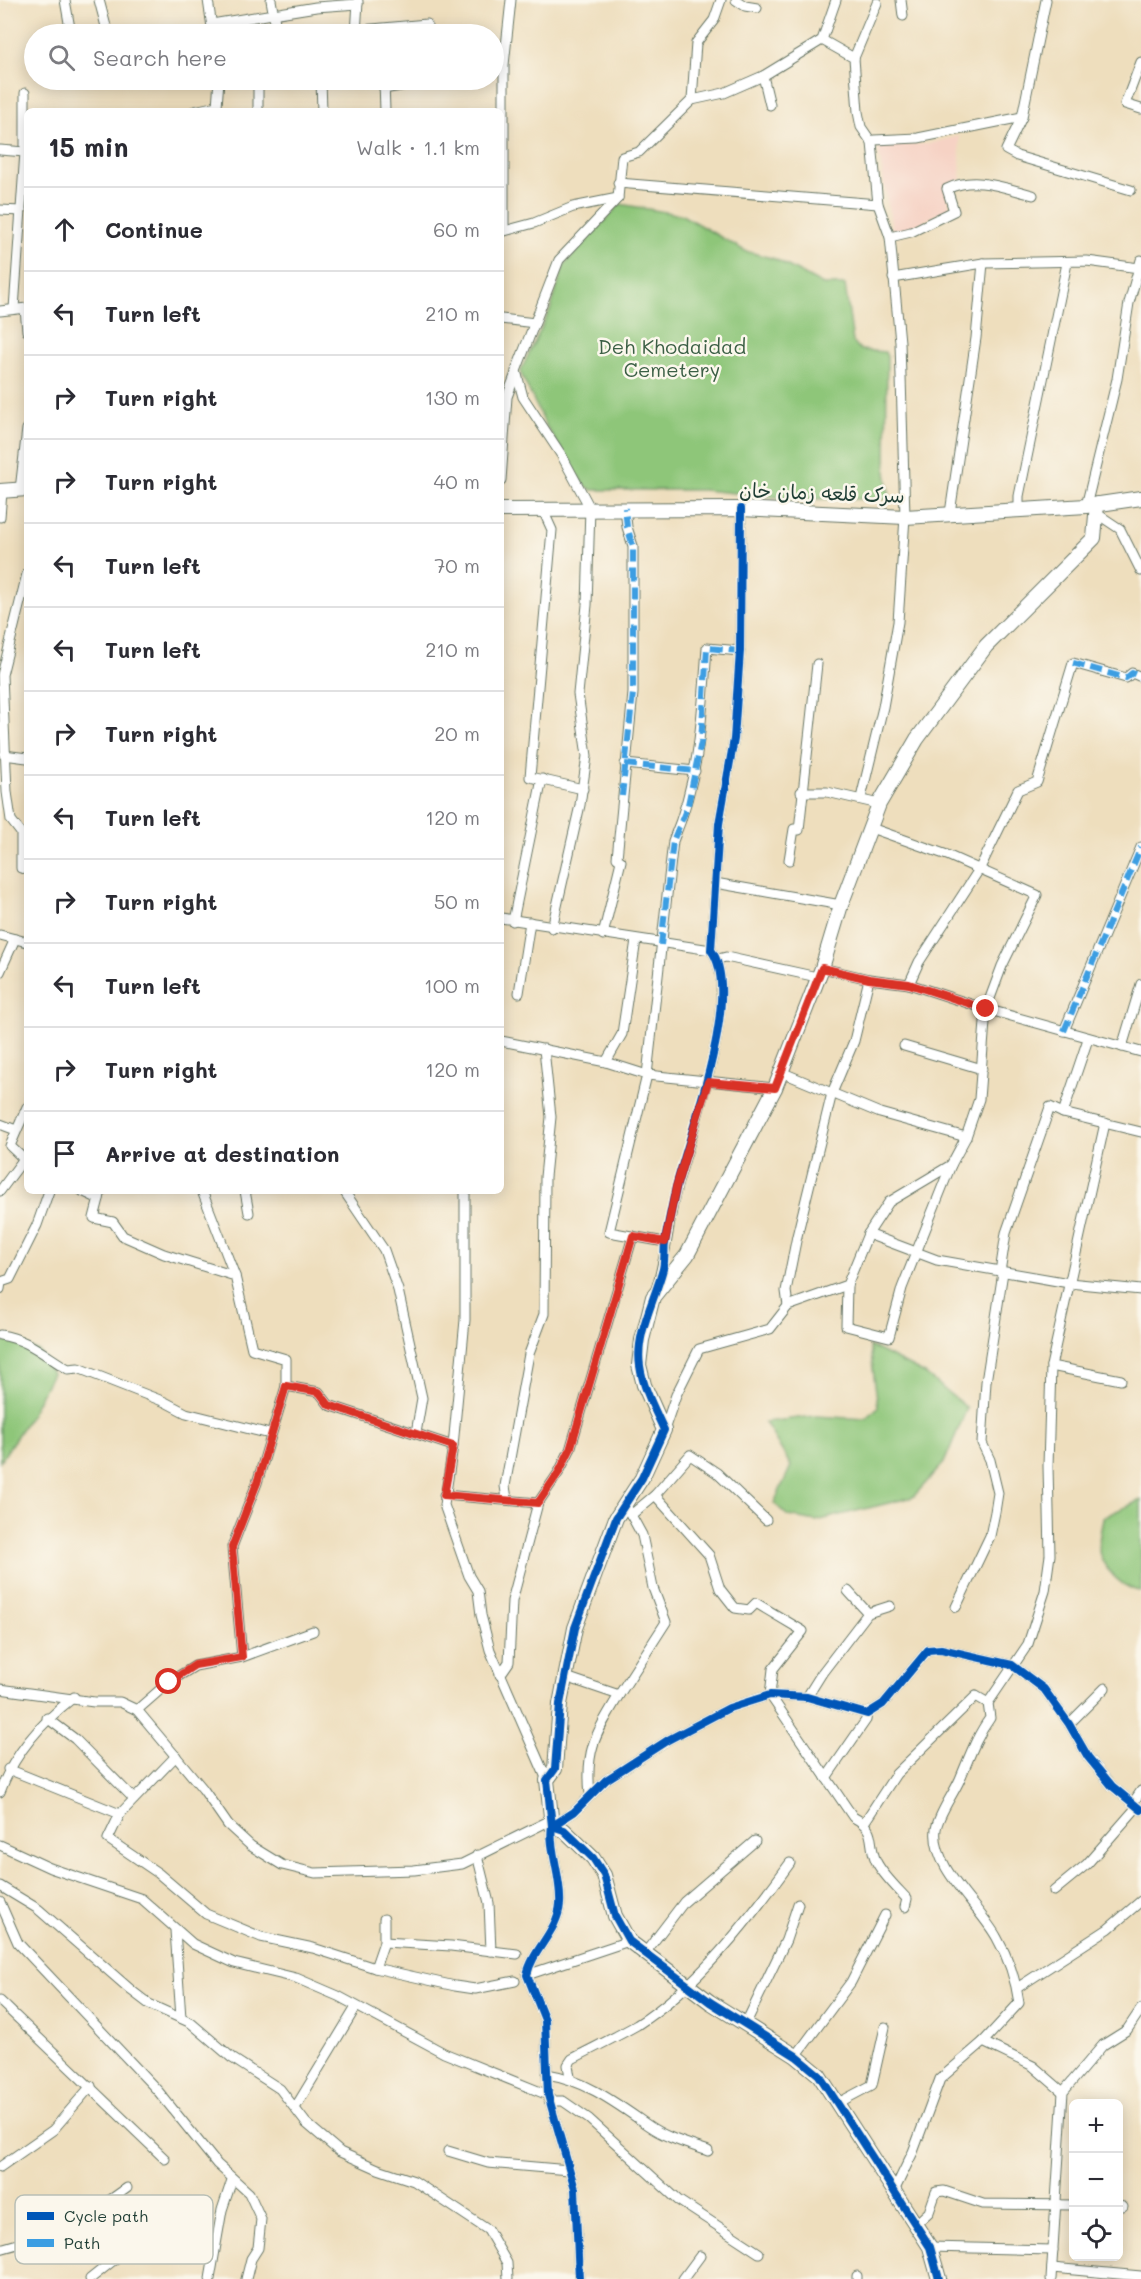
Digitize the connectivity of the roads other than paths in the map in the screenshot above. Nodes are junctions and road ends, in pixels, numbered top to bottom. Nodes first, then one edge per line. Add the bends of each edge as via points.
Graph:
1 (65, 0) edge
2 (99, 0) edge
3 (208, 0) edge
4 (271, 0) edge
5 (511, 0) edge
6 (721, 0) edge
7 (736, 0) edge
8 (836, 0) edge
9 (901, 0) edge
10 (1046, 0) edge
11 (358, 2) edge
12 (877, 3) dead end
13 (757, 8) dead end
14 (273, 13) junction
15 (903, 16) dead end
16 (69, 24) edge
17 (105, 24) edge
18 (212, 24) joint
19 (275, 24) edge
20 (356, 24) edge
21 (822, 40) junction
22 (854, 58) junction
23 (1141, 62) edge
24 (504, 65) edge
25 (763, 76) junction
26 (218, 90) edge
27 (258, 90) edge
28 (321, 90) edge
29 (384, 90) edge
30 (504, 90) edge
31 (26, 93) dead end
32 (692, 100) junction
33 (770, 105) dead end
34 (26, 108) edge
35 (208, 108) edge
36 (258, 108) edge
37 (322, 108) edge
38 (385, 108) edge
39 (503, 108) edge
40 (1141, 109) edge
41 (1022, 117) junction
42 (872, 143) junction
43 (0, 150) edge
44 (24, 152) edge
45 (24, 167) edge
46 (618, 183) junction
47 (1131, 190) dead end
48 (1033, 195) dead end
49 (618, 198) junction
50 (878, 204) junction
51 (0, 210) edge
52 (21, 211) junction
53 (504, 232) edge
54 (890, 237) junction
55 (983, 263) junction
56 (1067, 263) junction
57 (1140, 264) edge
58 (892, 278) junction
59 (24, 308) edge
60 (14, 309) junction
61 (0, 311) edge
62 (504, 319) edge
63 (535, 324) junction
64 (516, 371) junction
65 (504, 415) edge
66 (24, 475) edge
67 (23, 490) edge
68 (1, 492) edge
69 (1141, 498) edge
70 (542, 508) junction
71 (590, 508) junction
72 (625, 508) junction
73 (1093, 508) junction
74 (741, 509) junction
75 (504, 510) edge
76 (1019, 510) junction
77 (951, 513) junction
78 (0, 517) edge
79 (904, 517) junction
80 (1141, 572) edge
81 (24, 588) edge
82 (17, 622) junction
83 (24, 624) edge
84 (740, 651) junction
85 (817, 664) dead end
86 (1, 675) edge
87 (1141, 677) edge
88 (4, 755) junction
89 (24, 758) edge
90 (625, 764) junction
91 (695, 771) junction
92 (542, 779) junction
93 (583, 789) junction
94 (3, 791) edge
95 (801, 792) junction
96 (861, 798) junction
97 (879, 804) junction
98 (871, 828) junction
99 (24, 833) edge
100 (1141, 847) edge
101 (789, 860) dead end
102 (24, 868) edge
103 (980, 868) junction
104 (715, 883) junction
105 (841, 905) junction
106 (504, 919) edge
107 (513, 921) junction
108 (530, 922) junction
109 (552, 928) junction
110 (0, 935) edge
111 (603, 935) junction
112 (15, 939) junction
113 (636, 940) junction
114 (24, 941) edge
115 (661, 945) junction
116 (711, 950) junction
117 (718, 959) junction
118 (0, 972) edge
119 (819, 972) junction
120 (869, 979) junction
121 (909, 984) junction
122 (1141, 984) edge
123 (519, 993) dead end
124 (986, 1009) junction
125 (1064, 1030) junction
126 (1088, 1039) junction
127 (504, 1042) edge
128 (904, 1046) dead end
129 (1122, 1047) junction
130 (544, 1049) junction
131 (1141, 1052) edge
132 (606, 1062) junction
133 (982, 1069) junction
134 (781, 1072) junction
135 (647, 1075) junction
136 (708, 1082) junction
137 (775, 1088) junction
138 (832, 1093) junction
139 (24, 1113) edge
140 (1063, 1113) junction
141 (1105, 1123) junction
142 (0, 1124) edge
143 (16, 1130) junction
144 (1141, 1132) edge
145 (966, 1137) junction
146 (24, 1160) edge
147 (24, 1162) edge
148 (951, 1165) junction
149 (0, 1191) edge
150 (48, 1194) edge
151 (203, 1194) edge
152 (246, 1194) edge
153 (346, 1194) edge
154 (465, 1194) edge
155 (100, 1195) edge
156 (249, 1213) dead end
157 (868, 1234) junction
158 (633, 1236) junction
159 (665, 1242) junction
160 (917, 1251) junction
161 (1001, 1272) junction
162 (235, 1276) junction
163 (1069, 1283) junction
164 (847, 1285) junction
165 (0, 1289) edge
166 (1141, 1290) edge
167 (653, 1297) junction
168 (788, 1305) junction
169 (0, 1335) edge
170 (1051, 1366) junction
171 (1121, 1380) dead end
172 (286, 1386) junction
173 (664, 1430) junction
174 (416, 1433) junction
175 (270, 1434) junction
176 (453, 1446) junction
177 (444, 1495) junction
178 (654, 1495) junction
179 (507, 1499) junction
180 (538, 1503) junction
181 (628, 1510) junction
182 (766, 1520) dead end
183 (848, 1591) dead end
184 (890, 1606) dead end
185 (956, 1607) dead end
186 (868, 1613) junction
187 (313, 1630) dead end
188 (242, 1657) junction
189 (1012, 1665) junction
190 (500, 1675) junction
191 (566, 1677) junction
192 (1105, 1688) dead end
193 (0, 1689) edge
194 (619, 1695) junction
195 (770, 1695) junction
196 (74, 1697) junction
197 (807, 1697) junction
198 (988, 1703) junction
199 (137, 1710) junction
200 (867, 1714) junction
201 (47, 1718) junction
202 (1070, 1724) junction
203 (176, 1756) junction
204 (8, 1769) junction
205 (826, 1778) junction
206 (547, 1780) junction
207 (1141, 1791) edge
208 (0, 1792) edge
209 (590, 1795) junction
210 (134, 1799) junction
211 (1137, 1807) edge
212 (120, 1814) junction
213 (553, 1822) junction
214 (864, 1822) junction
215 (755, 1841) dead end
216 (0, 1845) edge
217 (477, 1855) junction
218 (790, 1863) dead end
219 (0, 1886) edge
220 (1054, 1891) dead end
221 (1141, 1901) edge
222 (0, 1902) edge
223 (798, 1904) dead end
224 (905, 1906) dead end
225 (885, 1915) dead end
226 (384, 1919) dead end
227 (175, 1930) junction
228 (629, 1941) junction
229 (384, 1942) junction
230 (491, 1951) junction
231 (645, 1953) junction
232 (517, 1954) dead end
233 (375, 1968) junction
234 (527, 1976) junction
235 (515, 1981) dead end
236 (687, 1984) junction
237 (1017, 1988) junction
238 (0, 2001) edge
239 (356, 2007) junction
240 (1141, 2009) edge
241 (181, 2018) junction
242 (745, 2025) junction
243 (885, 2027) dead end
244 (983, 2042) junction
245 (796, 2056) junction
246 (547, 2074) junction
247 (570, 2077) junction
248 (91, 2086) junction
249 (1063, 2092) junction
250 (549, 2098) junction
251 (838, 2103) junction
252 (295, 2109) junction
253 (448, 2151) dead end
254 (708, 2151) dead end
255 (165, 2158) dead end
256 (0, 2167) edge
257 (569, 2170) junction
258 (232, 2180) junction
259 (127, 2188) dead end
260 (895, 2189) junction
261 (118, 2195) edge
262 (1069, 2205) edge
263 (1056, 2206) junction
264 (916, 2224) junction
265 (15, 2245) edge
266 (930, 2247) junction
267 (0, 2249) edge
268 (1053, 2250) junction
269 (759, 2253) dead end
270 (700, 2256) dead end
271 (213, 2262) edge
272 (109, 2264) edge
273 (213, 2264) edge
274 (1052, 2268) junction
275 (1141, 2276) edge
276 (90, 2279) edge
277 (210, 2279) edge
278 (246, 2279) edge
279 (508, 2279) edge
280 (579, 2279) edge
281 (683, 2279) edge
282 (939, 2279) edge
283 (1051, 2279) edge

1 - 16 street
2 - 17 street
3 - 18 street
4 - 14 street
5 - 24 street
6 - 32 street via 714,21 696,43
7 - 13 street
8 - 21 street
9 - 15 street
10 - 41 street
11 - 14 street
11 - 20 street
12 - 22 street
14 - 18 street
14 - 19 street
21 - 22 street
21 - 25 street
22 - 42 street via 861,127
23 - 40 street via 1125,104
25 - 32 street via 724,93
25 - 33 street
26 - 35 street via 217,106
27 - 36 street
28 - 37 street
29 - 38 street
30 - 39 street
31 - 34 street
32 - 46 street via 639,152 622,157
41 - 42 street
41 - 47 street via 1006,150
42 - 50 street
43 - 44 street
45 - 52 street
46 - 49 street
46 - 50 street
48 - 54 street via 976,181 953,187 947,189 954,211
49 - 53 street via 573,207
49 - 63 street via 559,260
50 - 54 street
51 - 52 street
52 - 60 street
54 - 58 street
55 - 56 street
55 - 58 street
55 - 77 street
56 - 57 street
56 - 76 street
57 - 73 street via 1129,303
58 - 79 street via 900,342
59 - 60 street
60 - 61 street
62 - 63 street
63 - 64 street
64 - 65 street
64 - 71 street via 523,397
66 - 67 street
67 - 68 street
68 - 78 street
69 - 73 street, سرک قلعه زمان خان
70 - 71 street, سرک قلعه زمان خان
70 - 75 street, سرک قلعه زمان خان
70 - 92 street via 552,530 529,765 530,777
71 - 72 street, سرک قلعه زمان خان
71 - 93 street via 587,605 578,694 587,756
72 - 74 street, سرک قلعه زمان خان
72 - 90 street via 633,546 633,693
73 - 76 street, سرک قلعه زمان خان
73 - 80 street via 1120,529
73 - 97 street via 1094,537 986,646 917,739
74 - 79 street, سرک قلعه زمان خان
74 - 84 street
76 - 77 street, سرک قلعه زمان خان
77 - 79 street, سرک قلعه زمان خان
79 - 96 street via 898,622
81 - 82 street
82 - 83 street
82 - 86 street
84 - 91 street via 707,648 701,742
84 - 104 street via 734,739 719,824
85 - 95 street
86 - 88 street
87 - 103 street via 1132,673 1126,678 1073,663 1036,782 1018,790
88 - 89 street
88 - 94 street
90 - 91 street
90 - 111 street via 616,858 621,861
91 - 115 street via 688,805 673,841
92 - 93 street
92 - 107 street
93 - 109 street
94 - 99 street via 11,820
95 - 96 street
95 - 101 street via 799,830 794,829
96 - 97 street
97 - 98 street
98 - 103 street
98 - 105 street
99 - 102 street
100 - 125 street
103 - 121 street
103 - 124 street via 1037,894
104 - 105 street
104 - 116 street
105 - 119 street
106 - 107 street
107 - 108 street
108 - 109 street
108 - 123 street
109 - 111 street
110 - 112 street
111 - 113 street
112 - 114 street
112 - 118 street
113 - 115 street
113 - 132 street via 622,1034
115 - 116 street
115 - 135 street
116 - 117 street
117 - 119 street via 726,957
117 - 136 street via 722,982
119 - 120 street
119 - 134 street
120 - 121 street
120 - 138 street via 854,1041
121 - 124 street
122 - 129 street
124 - 125 street
124 - 133 street
125 - 126 street
126 - 129 street
126 - 140 street
127 - 130 street
128 - 133 street
129 - 131 street
130 - 132 street
130 - 179 street via 550,1117 545,1177 544,1314 529,1354 505,1486
132 - 135 street
133 - 145 street via 980,1099
134 - 137 street
134 - 138 street
135 - 136 street
135 - 158 street via 609,1232
136 - 137 street
136 - 159 street via 676,1187
137 - 167 street via 687,1256
138 - 145 street via 880,1113
138 - 168 street via 797,1236 786,1291
139 - 143 street
140 - 141 street
140 - 161 street via 1050,1107 1006,1233
141 - 144 street
141 - 163 street
142 - 143 street
143 - 146 street via 9,1146
145 - 148 street
147 - 149 street
148 - 157 street via 889,1203
148 - 160 street
150 - 165 street via 10,1279 1,1282
151 - 162 street
152 - 156 street
153 - 174 street via 384,1250 399,1290 422,1398
154 - 176 street via 465,1320
155 - 162 street via 94,1218 113,1222 123,1236 172,1257
157 - 160 street
157 - 164 street
158 - 159 street
158 - 180 street via 570,1450
159 - 167 street via 663,1268
160 - 161 street via 937,1260
160 - 164 street via 889,1338 846,1326
161 - 163 street
161 - 185 street via 982,1443 998,1493 990,1536
162 - 172 street via 252,1349 286,1359
163 - 166 street
163 - 170 street
164 - 168 street
167 - 173 street via 639,1365
168 - 173 street via 770,1329 699,1349
169 - 175 street via 36,1346 68,1370 78,1368 186,1413
170 - 171 street
170 - 189 street via 1050,1554 1045,1591 1028,1644
172 - 174 street via 319,1392 329,1405
172 - 175 street
173 - 181 street
174 - 176 street
175 - 188 street via 257,1483 232,1547
176 - 177 street
177 - 179 street
177 - 190 street
178 - 181 street
178 - 182 street via 690,1455 717,1473
178 - 195 street via 710,1555 720,1589 735,1608 748,1610 756,1603 803,1631 773,1669
179 - 180 street
180 - 190 street via 512,1601 509,1662
181 - 191 street via 616,1518 575,1628
181 - 194 street via 642,1535 653,1588 666,1622
183 - 186 street
184 - 186 street
186 - 197 street
187 - 188 street
188 - 199 street via 195,1665
189 - 198 street
189 - 200 street via 940,1649 928,1650 883,1704
189 - 202 street via 1044,1689
190 - 206 street
191 - 194 street
191 - 206 street via 555,1768
192 - 202 street
193 - 196 street
194 - 209 street via 590,1751
195 - 197 street
195 - 205 street
195 - 209 street via 729,1708 668,1740 606,1780
196 - 199 street via 120,1702
196 - 201 street
197 - 200 street
198 - 214 street via 976,1696 937,1731 896,1774
198 - 237 street via 990,1718 978,1735 936,1828 938,1848 951,1879 976,1905 998,1939
199 - 203 street
200 - 205 street
201 - 204 street
201 - 210 street via 75,1739
202 - 211 street via 1088,1757 1112,1786
203 - 210 street
203 - 217 street via 228,1825 251,1846 282,1865 315,1873 414,1870 462,1864
204 - 208 street
204 - 212 street
205 - 214 street via 853,1817
206 - 213 street
207 - 211 street
209 - 213 street via 574,1812
210 - 212 street
211 - 220 street via 1087,1864
212 - 233 street via 108,1839 206,1914 261,1937 314,1948
213 - 217 street
213 - 228 street via 593,1858 604,1875 615,1916
213 - 234 street via 550,1836 557,1861 560,1905
214 - 224 street via 871,1834 876,1862 907,1899
215 - 231 street via 684,1902
216 - 227 street via 50,1868 142,1899
217 - 230 street via 489,1903
218 - 236 street via 743,1924
219 - 241 street via 38,1909 149,2004
221 - 237 street via 1108,1929
222 - 258 street via 18,1943 158,2091
223 - 242 street via 786,1940
225 - 245 street via 851,1982
226 - 229 street
227 - 239 street via 193,1944 234,1963 296,1978
227 - 241 street
228 - 231 street
228 - 234 street
229 - 230 street
229 - 233 street
230 - 232 street
231 - 236 street
233 - 235 street via 475,1989
234 - 246 street via 545,2020
236 - 242 street
236 - 247 street via 638,2024 572,2059 568,2066
237 - 244 street via 1019,2003
238 - 248 street
239 - 250 street via 444,2053
239 - 252 street
240 - 249 street via 1127,2030 1103,2045
241 - 252 street via 280,2089
242 - 245 street
243 - 251 street via 872,2085
244 - 249 street via 1033,2066
244 - 260 street via 940,2079
245 - 251 street via 819,2075
246 - 247 street
246 - 250 street
247 - 254 street via 629,2110 650,2127
248 - 255 street
248 - 256 street via 53,2130
249 - 263 street
250 - 257 street
250 - 269 street via 563,2101 589,2119 678,2200
251 - 260 street
252 - 279 street via 340,2152 414,2181 488,2230 507,2263
253 - 257 street via 488,2163
257 - 280 street via 579,2229
258 - 271 street
258 - 278 street via 249,2193 261,2219 258,2248
259 - 261 street
260 - 264 street
262 - 263 street
263 - 264 street via 983,2204 936,2192 928,2212
263 - 268 street
264 - 266 street
265 - 267 street
266 - 268 street
266 - 282 street
268 - 274 street
270 - 281 street
272 - 276 street
273 - 277 street
274 - 275 street
274 - 283 street

